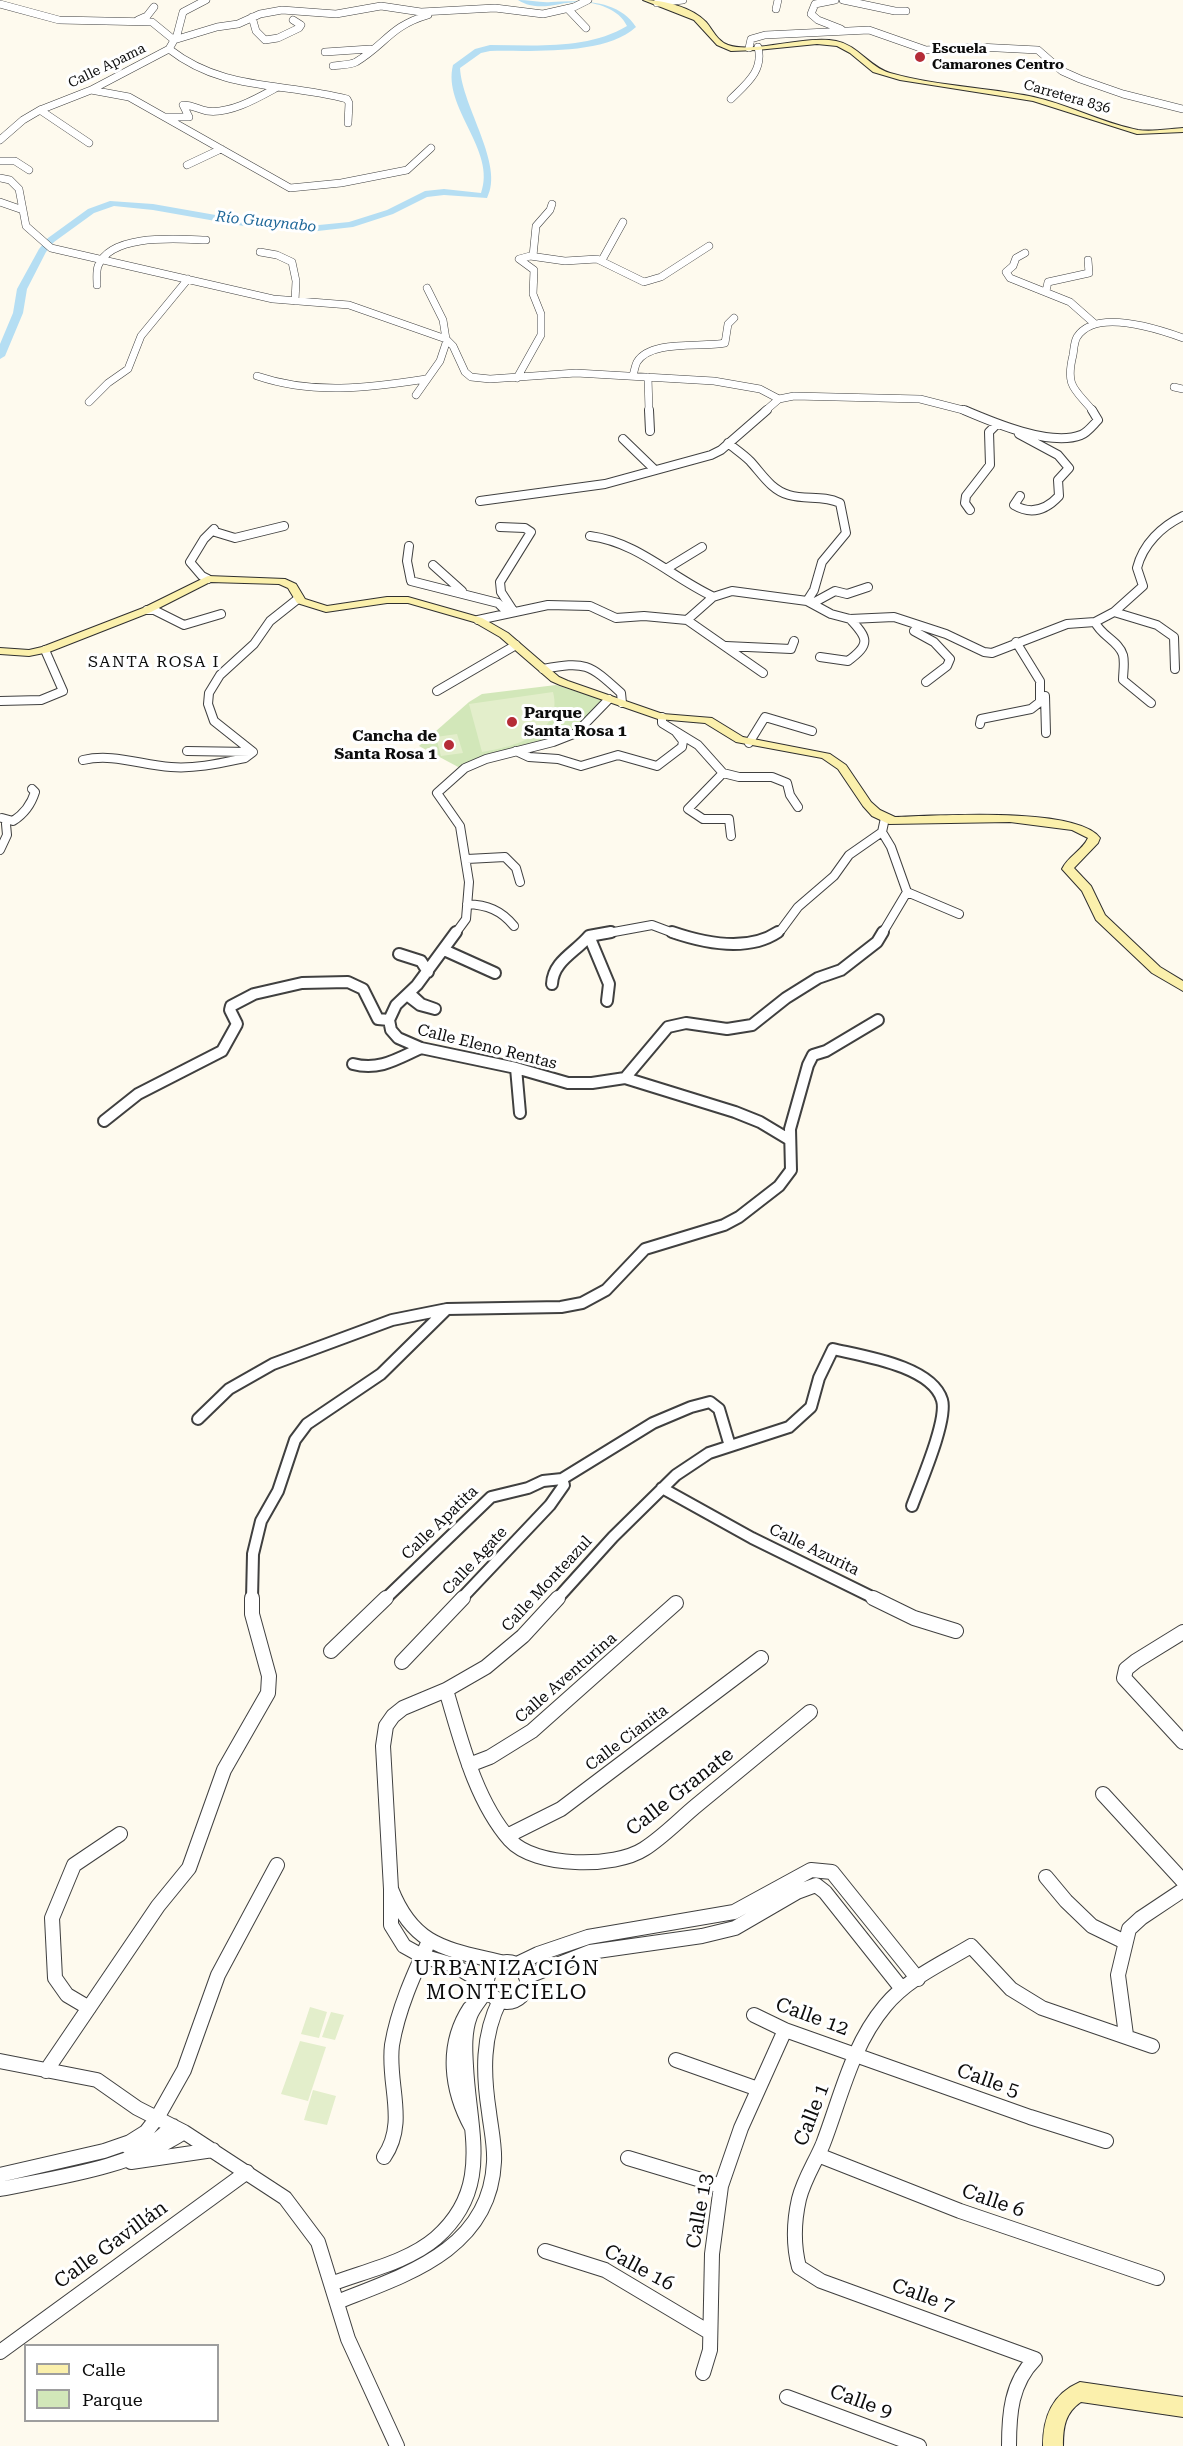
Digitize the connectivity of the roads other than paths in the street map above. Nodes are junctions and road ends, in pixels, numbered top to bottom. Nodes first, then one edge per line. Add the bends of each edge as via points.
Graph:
1 (206, 0) edge
2 (588, 0) edge
3 (647, 0) edge
4 (682, 0) edge
5 (778, 0) edge
6 (835, 0) edge
7 (843, 0) edge
8 (657, 3) junction
9 (0, 4) edge
10 (154, 7) dead end
11 (568, 9) junction
12 (776, 9) dead end
13 (443, 11) junction
14 (906, 11) dead end
15 (252, 17) junction
16 (138, 20) junction
17 (293, 20) dead end
18 (586, 28) dead end
19 (842, 31) junction
20 (174, 40) junction
21 (758, 47) junction
22 (749, 48) junction
23 (169, 49) junction
24 (371, 49) junction
25 (325, 51) dead end
26 (333, 66) dead end
27 (276, 88) junction
28 (91, 90) junction
29 (731, 99) dead end
30 (1183, 109) edge
31 (40, 110) junction
32 (165, 117) junction
33 (348, 123) dead end
34 (1183, 130) edge
35 (0, 140) edge
36 (89, 143) dead end
37 (431, 148) dead end
38 (221, 149) junction
39 (0, 161) edge
40 (187, 165) dead end
41 (29, 170) dead end
42 (0, 178) edge
43 (0, 202) edge
44 (552, 204) dead end
45 (20, 208) junction
46 (623, 222) dead end
47 (206, 240) dead end
48 (709, 246) dead end
49 (260, 252) dead end
50 (1025, 253) dead end
51 (533, 256) junction
52 (101, 260) junction
53 (602, 260) junction
54 (1088, 261) dead end
55 (188, 279) junction
56 (97, 285) dead end
57 (427, 288) dead end
58 (1046, 291) junction
59 (295, 302) junction
60 (734, 318) dead end
61 (1095, 324) junction
62 (1183, 338) edge
63 (446, 339) junction
64 (257, 376) dead end
65 (633, 376) junction
66 (648, 377) junction
67 (517, 378) junction
68 (426, 379) junction
69 (1174, 387) dead end
70 (1183, 389) edge
71 (416, 395) dead end
72 (779, 399) junction
73 (89, 402) dead end
74 (996, 425) junction
75 (1014, 431) junction
76 (650, 432) dead end
77 (623, 439) dead end
78 (728, 443) junction
79 (655, 470) junction
80 (1020, 496) dead end
81 (480, 501) dead end
82 (970, 510) dead end
83 (1183, 516) edge
84 (284, 526) dead end
85 (500, 527) dead end
86 (590, 536) dead end
87 (409, 546) dead end
88 (702, 547) dead end
89 (433, 565) dead end
90 (666, 569) junction
91 (208, 579) junction
92 (868, 587) dead end
93 (471, 596) junction
94 (712, 596) junction
95 (299, 598) junction
96 (810, 602) junction
97 (147, 610) junction
98 (1114, 612) junction
99 (511, 613) junction
100 (221, 614) dead end
101 (850, 619) junction
102 (478, 620) junction
103 (687, 620) junction
104 (861, 620) junction
105 (1095, 622) junction
106 (794, 641) dead end
107 (1016, 642) junction
108 (516, 645) junction
109 (726, 646) junction
110 (45, 650) junction
111 (0, 651) edge
112 (820, 657) dead end
113 (543, 669) junction
114 (1175, 669) dead end
115 (763, 673) dead end
116 (926, 682) dead end
117 (437, 691) dead end
118 (1040, 692) junction
119 (609, 699) junction
120 (0, 701) edge
121 (622, 703) junction
122 (1151, 703) dead end
123 (662, 717) junction
124 (980, 724) dead end
125 (812, 731) dead end
126 (676, 732) junction
127 (1046, 733) dead end
128 (749, 743) junction
129 (516, 751) junction
130 (187, 752) dead end
131 (254, 752) junction
132 (83, 760) dead end
133 (723, 773) junction
134 (32, 789) dead end
135 (798, 807) dead end
136 (885, 818) junction
137 (2, 820) edge
138 (882, 831) junction
139 (0, 835) edge
140 (731, 836) dead end
141 (0, 850) edge
142 (466, 860) junction
143 (520, 882) dead end
144 (907, 892) junction
145 (467, 904) junction
146 (959, 914) dead end
147 (514, 926) dead end
148 (589, 936) junction
149 (444, 950) junction
150 (399, 954) dead end
151 (428, 972) junction
152 (495, 973) dead end
153 (552, 984) dead end
154 (1183, 987) edge
155 (607, 1001) dead end
156 (389, 1020) junction
157 (878, 1020) dead end
158 (421, 1048) junction
159 (353, 1064) dead end
160 (516, 1068) junction
161 (626, 1078) junction
162 (520, 1113) dead end
163 (104, 1121) dead end
164 (790, 1140) junction
165 (447, 1309) junction
166 (198, 1419) dead end
167 (730, 1446) junction
168 (562, 1479) junction
169 (662, 1488) junction
170 (912, 1506) dead end
171 (676, 1603) dead end
172 (956, 1631) dead end
173 (1183, 1632) edge
174 (331, 1651) dead end
175 (761, 1658) dead end
176 (402, 1662) dead end
177 (446, 1690) junction
178 (810, 1712) dead end
179 (1183, 1742) edge
180 (469, 1765) junction
181 (1102, 1794) dead end
182 (120, 1834) dead end
183 (507, 1836) junction
184 (278, 1865) dead end
185 (1046, 1877) dead end
186 (1183, 1881) edge
187 (391, 1889) junction
188 (1183, 1890) edge
189 (429, 1941) junction
190 (1125, 1942) junction
191 (422, 1956) junction
192 (510, 1964) junction
193 (526, 1977) junction
194 (918, 1979) junction
195 (487, 1986) junction
196 (902, 1989) junction
197 (500, 2000) junction
198 (89, 2008) junction
199 (754, 2015) dead end
200 (785, 2030) junction
201 (1126, 2035) junction
202 (1152, 2046) dead end
203 (857, 2054) junction
204 (676, 2060) dead end
205 (0, 2061) edge
206 (46, 2071) junction
207 (758, 2089) junction
208 (157, 2118) junction
209 (178, 2129) junction
210 (1106, 2141) dead end
211 (213, 2150) junction
212 (818, 2155) junction
213 (384, 2157) dead end
214 (106, 2158) junction
215 (628, 2158) dead end
216 (247, 2172) junction
217 (0, 2175) edge
218 (721, 2186) junction
219 (0, 2189) edge
220 (544, 2250) dead end
221 (799, 2267) joint
222 (1157, 2278) dead end
223 (331, 2284) junction
224 (337, 2302) junction
225 (709, 2332) junction
226 (0, 2352) edge
227 (704, 2373) dead end
228 (788, 2397) dead end
229 (1183, 2406) edge
230 (397, 2446) edge
231 (919, 2446) edge
232 (1010, 2446) edge
233 (1053, 2446) edge

1 - 20 street, Calle Apama via 183,12
2 - 11 street
3 - 8 street, Carretera 836
4 - 8 street
5 - 12 street
6 - 19 street via 815,4 811,14 821,23
7 - 14 street
8 - 22 street, Carretera 836 via 696,18 723,46
9 - 16 street via 59,20
10 - 16 street
11 - 13 street via 543,14 495,8
11 - 18 street
13 - 15 street via 381,6 336,14 282,10
13 - 24 street via 410,20
15 - 17 street via 256,31 265,40 299,28 301,25
15 - 20 street
16 - 20 street via 152,22
19 - 22 street via 765,35 751,39
19 - 30 street via 877,32 926,50 1038,50 1065,73 1119,93
20 - 23 street, Calle Apama
21 - 22 street, Carretera 836
21 - 29 street via 762,57 759,70
21 - 34 street, Carretera 836 via 836,43 852,48 867,66 895,76 1034,99 1137,132
23 - 27 street via 211,74
23 - 28 street, Calle Apama
24 - 25 street
24 - 26 street via 355,63
27 - 32 street via 225,109 206,111 187,104 183,105 189,117
27 - 33 street via 346,99
28 - 31 street, Calle Apama
28 - 32 street via 129,97
31 - 35 street, Calle Apama
31 - 36 street
32 - 38 street
37 - 38 street via 407,170 290,188
38 - 40 street
39 - 41 street via 15,162
42 - 45 street via 18,185
43 - 45 street
44 - 51 street via 536,226
45 - 52 street via 27,227 51,248
46 - 53 street
47 - 52 street via 139,241 115,249
48 - 53 street via 648,282
49 - 59 street via 292,262
50 - 58 street via 1006,272 1010,278
51 - 53 street via 564,261
51 - 67 street via 519,259 534,270 533,294 541,314 541,335
52 - 55 street
52 - 56 street
54 - 58 street via 1089,273 1048,282
55 - 59 street
55 - 73 street via 141,336 128,369
57 - 63 street via 443,320
58 - 61 street via 1071,302
59 - 63 street via 349,305
60 - 65 street via 728,324 725,343 660,347 634,366
61 - 62 street via 1131,324
61 - 75 street via 1077,337 1069,375 1072,388 1098,420 1083,435 1068,438
63 - 67 street via 471,376
63 - 68 street via 440,361
64 - 68 street via 297,387 344,388
65 - 66 street
65 - 67 street via 576,373
66 - 72 street via 714,381 760,389
66 - 76 street
68 - 71 street
69 - 70 street
72 - 74 street via 920,399 960,408
72 - 78 street
74 - 75 street
74 - 82 street via 989,432 990,465 966,496
75 - 80 street via 1058,455 1069,468 1058,480 1059,496 1052,505 1022,511 1014,505
77 - 79 street
78 - 79 street via 711,455
78 - 96 street via 778,490 800,497 830,497 840,503 846,533 822,562
79 - 81 street via 605,484
83 - 98 street via 1156,532 1137,565 1143,586
84 - 91 street via 236,538 213,530 190,562
85 - 99 street via 531,532 500,582
86 - 90 street via 639,549
87 - 93 street via 411,581
88 - 90 street
89 - 93 street
90 - 94 street
91 - 95 street via 281,581 292,586
91 - 97 street
92 - 96 street via 848,594 835,591
93 - 99 street via 498,603
94 - 96 street via 732,591
94 - 103 street
95 - 102 street via 313,607 326,609 408,600
95 - 131 street via 270,620 254,644 216,676 210,688 211,718
96 - 101 street
97 - 100 street via 184,625
97 - 110 street
98 - 105 street
98 - 114 street via 1157,625 1174,637
99 - 102 street
99 - 103 street via 548,605 574,605 590,606 616,618
101 - 104 street
101 - 112 street via 865,635 862,651 848,661
102 - 108 street
103 - 109 street
104 - 107 street via 894,617 946,634 984,652 1000,651
104 - 116 street via 892,622 927,637 945,651 950,663
105 - 107 street via 1067,624
105 - 122 street via 1097,630 1119,647 1124,657 1123,680
106 - 109 street via 791,649
107 - 118 street via 1040,681
108 - 113 street
108 - 117 street
109 - 115 street
110 - 111 street
110 - 120 street via 63,691 39,700
113 - 119 street via 555,679
113 - 121 street via 575,663 589,665 621,693
118 - 124 street via 1038,706 981,719
118 - 127 street via 1045,694
119 - 121 street
119 - 129 street via 576,733
121 - 123 street
123 - 126 street via 662,723
123 - 128 street via 708,720 732,737
125 - 128 street via 765,717
126 - 129 street via 683,741 682,747 657,766 618,755 581,766
126 - 133 street via 699,746
128 - 136 street via 805,750 834,760 867,804
129 - 142 street via 465,768 437,793 460,826
130 - 131 street
131 - 132 street via 245,758 194,768 100,757
133 - 135 street via 780,778 787,783
133 - 140 street via 688,809 703,819 729,819
134 - 137 street via 33,798 22,816 13,821
136 - 138 street
136 - 154 street via 903,823 1010,818 1090,833 1094,838 1092,845 1070,862 1068,869 1087,889 1100,917 1156,970
137 - 139 street
137 - 141 street via 7,835
138 - 144 street
138 - 148 street via 849,855 834,876 769,938 738,945 683,936 652,925
142 - 143 street via 505,857 516,868
142 - 145 street
144 - 146 street
144 - 161 street via 877,942 841,970 818,978 752,1025 727,1029 686,1023 668,1027
145 - 147 street via 492,906
145 - 149 street via 466,919
148 - 153 street via 554,968
148 - 155 street via 609,984
149 - 151 street
149 - 152 street
150 - 151 street via 421,961
151 - 156 street via 396,1005
156 - 158 street, Calle Eleno Rentas via 398,1038
156 - 163 street, Calle Eleno Rentas via 378,1019 363,989 348,982 302,983 254,994 231,1005 237,1024 222,1051 138,1094
157 - 164 street via 813,1055
158 - 159 street via 383,1065 367,1068
158 - 160 street, Calle Eleno Rentas
160 - 161 street, Calle Eleno Rentas via 568,1083
160 - 162 street
161 - 164 street, Calle Eleno Rentas via 735,1112
164 - 165 street via 791,1170 779,1186 724,1226 645,1249 606,1290 582,1303 561,1307
165 - 166 street via 392,1320 273,1364 229,1389
165 - 198 street via 381,1374 307,1424 295,1440 278,1491 261,1521 253,1554 252,1614 269,1676 268,1693 224,1770 189,1868 158,1906
167 - 168 street, Calle Apatita via 718,1409 710,1402 695,1404 671,1413
167 - 169 street, Calle Monteazul via 709,1453
167 - 170 street, Calle Monteazul via 789,1427 811,1407 833,1349 912,1371 930,1382 943,1401 941,1421
168 - 174 street, Calle Apatita via 491,1497
168 - 176 street, Calle Agate via 564,1485 550,1505
169 - 172 street, Calle Azurita via 752,1538 914,1618
169 - 177 street, Calle Monteazul via 523,1636 486,1667
171 - 180 street, Calle Aventurina via 532,1731
173 - 179 street via 1126,1669 1124,1678
175 - 183 street, Calle Cianita via 561,1809
177 - 180 street, Calle Granate
177 - 187 street, Calle Monteazul via 404,1708 386,1726 383,1746
178 - 183 street, Calle Granate via 643,1850 586,1864 526,1853
180 - 183 street, Calle Granate
181 - 186 street
182 - 198 street via 74,1865 52,1918 55,1978 67,1995
184 - 208 street via 218,1976 184,2070
185 - 190 street via 1092,1926
187 - 189 street, Calle Monteazul via 411,1929
187 - 191 street, Calle Monteazul via 390,1928 411,1952
188 - 190 street via 1141,1918 1129,1929
189 - 191 street
189 - 192 street, Calle Monteazul
190 - 201 street via 1118,1975
191 - 195 street, Calle Monteazul via 453,1965
191 - 213 street via 392,2047 397,2128
192 - 193 street
192 - 194 street via 592,1936 718,1916 811,1870 832,1872
192 - 195 street via 489,1972
193 - 196 street via 597,1951 734,1928 816,1885
193 - 197 street via 525,1989 518,1998
194 - 196 street, Calle 1
194 - 201 street, Calle 1 via 971,1947 1011,1989 1042,2008
195 - 197 street
195 - 223 street via 476,2000 464,2043 475,2163 463,2209 425,2246
196 - 203 street, Calle 1 via 875,2020
197 - 224 street via 490,2018 483,2054 494,2147 493,2179 474,2227 429,2264
198 - 206 street
199 - 200 street, Calle 12
200 - 203 street, Calle 12
200 - 207 street, Calle 13
201 - 202 street
203 - 210 street, Calle 5
203 - 212 street, Calle 1
204 - 207 street
205 - 206 street
206 - 208 street via 97,2080
207 - 218 street, Calle 13
208 - 209 street
208 - 214 street via 140,2137
209 - 211 street
209 - 214 street via 161,2147
211 - 214 street
211 - 216 street
212 - 221 street, Calle 1 via 806,2178 799,2208 794,2252
212 - 222 street, Calle 6 via 960,2211
214 - 217 street
214 - 219 street
215 - 218 street
216 - 223 street via 292,2207 318,2242
216 - 226 street, Calle Gavillán
218 - 225 street, Calle 13 via 712,2254
220 - 225 street, Calle 16 via 605,2270
221 - 232 street, Calle 7 via 821,2281 1035,2359 1022,2372 1008,2415
223 - 224 street
224 - 230 street via 348,2339
225 - 227 street, Calle 13 via 710,2350
228 - 231 street, Calle 9
229 - 233 street via 1080,2392 1061,2406 1055,2420

